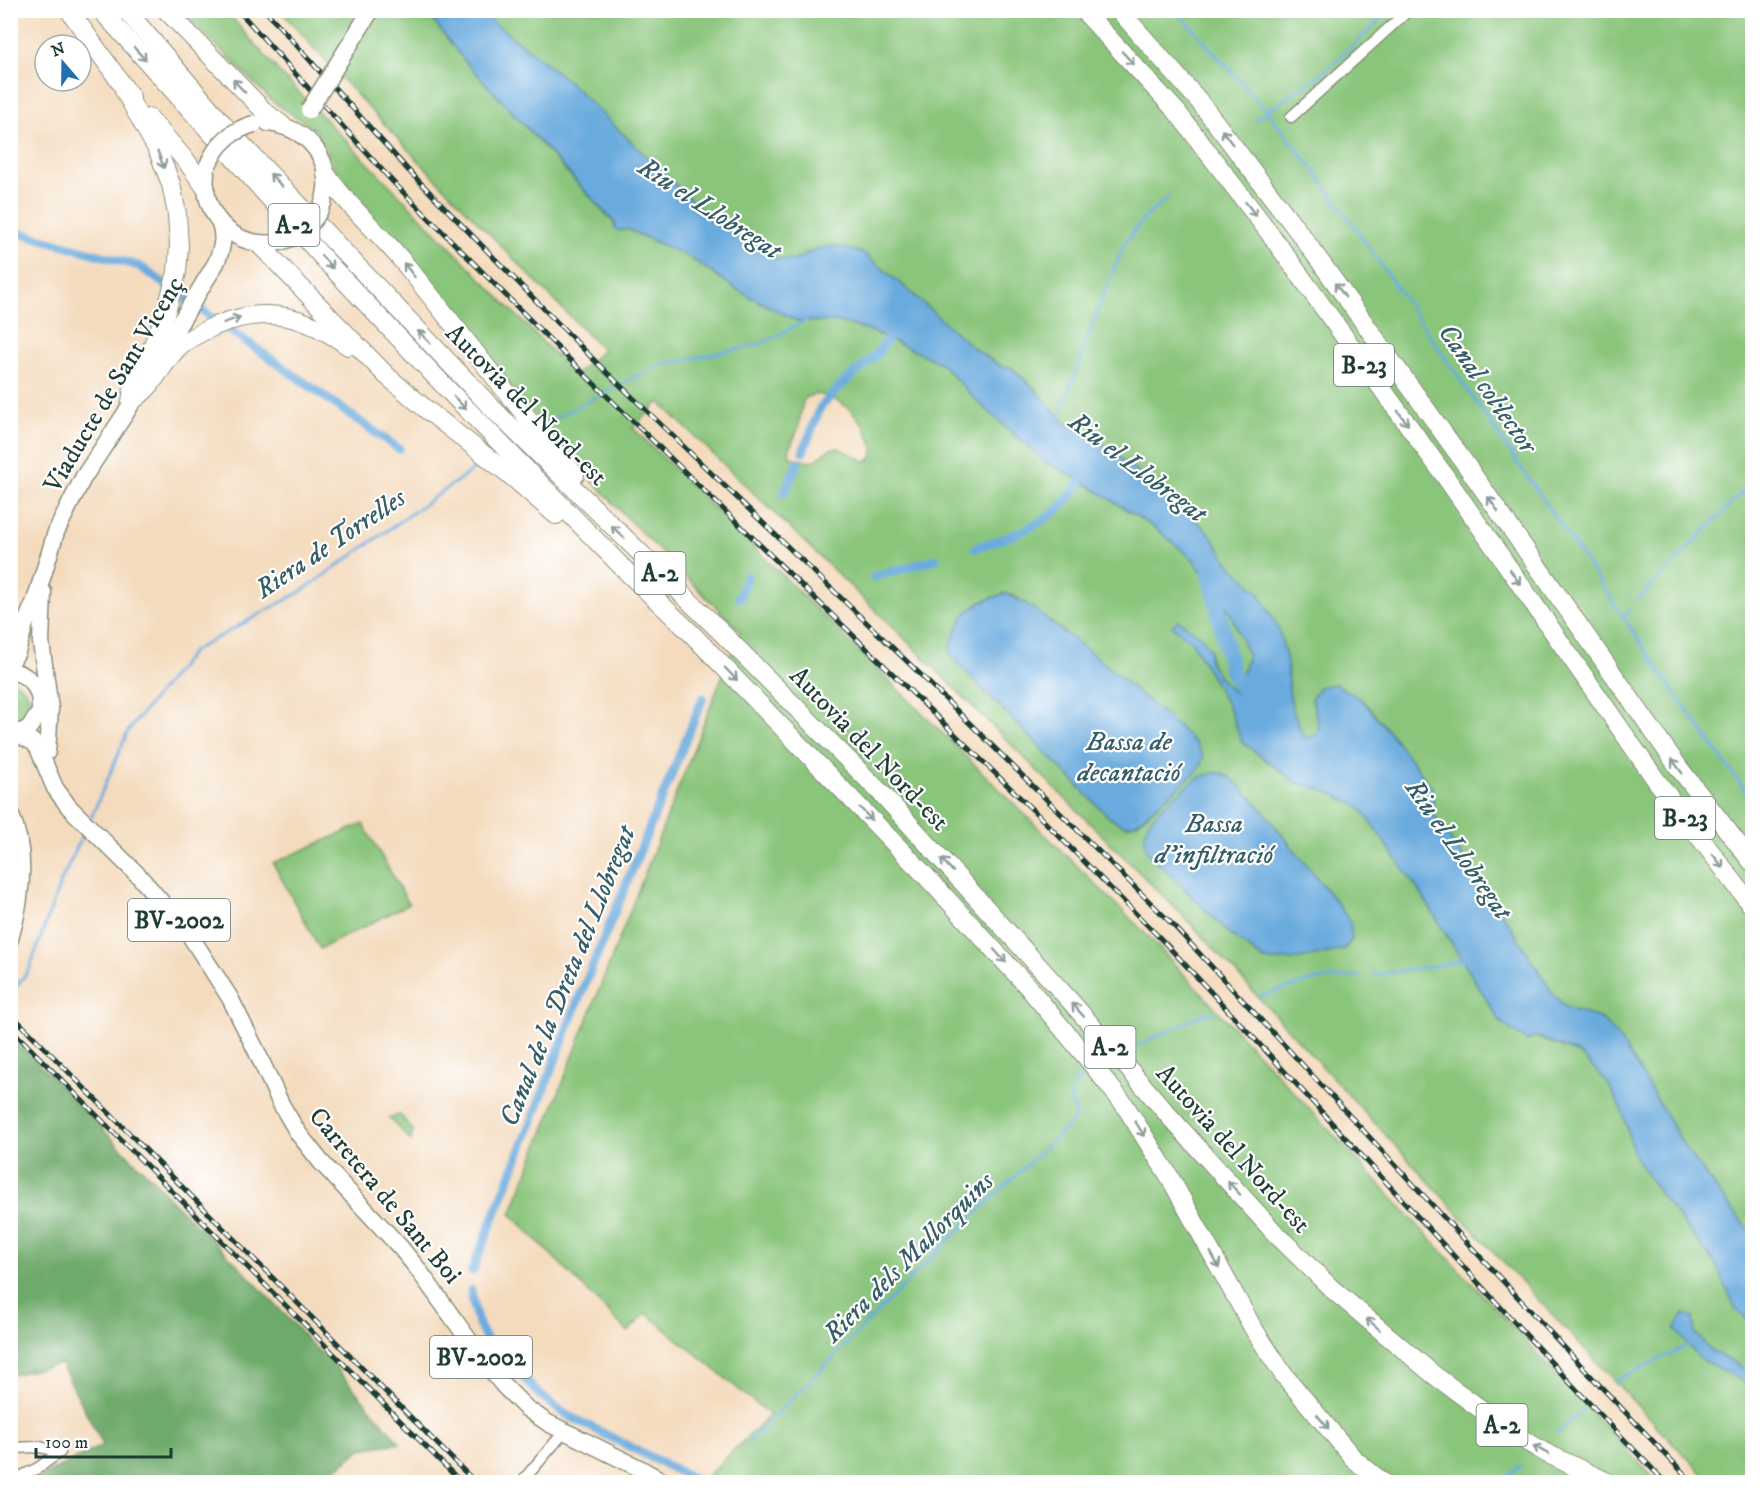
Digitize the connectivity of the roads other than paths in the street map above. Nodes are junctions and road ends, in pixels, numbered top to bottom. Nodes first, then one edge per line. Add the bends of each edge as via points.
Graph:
1 (69, 10) edge
2 (101, 10) edge
3 (126, 10) edge
4 (166, 10) edge
5 (371, 10) edge
6 (1119, 10) edge
7 (1409, 10) edge
8 (1084, 12) edge
9 (124, 90) junction
10 (309, 110) junction
11 (1291, 117) dead end
12 (282, 125) junction
13 (309, 141) junction
14 (326, 174) junction
15 (205, 187) junction
16 (220, 223) junction
17 (254, 243) junction
18 (216, 263) junction
19 (172, 320) junction
20 (387, 376) junction
21 (131, 402) junction
22 (546, 452) junction
23 (517, 471) junction
24 (46, 565) junction
25 (34, 601) junction
26 (10, 645) edge
27 (10, 664) edge
28 (10, 671) edge
29 (31, 681) junction
30 (38, 715) junction
31 (14, 735) edge
32 (47, 752) junction
33 (64, 801) junction
34 (10, 813) edge
35 (10, 832) edge
36 (1752, 862) edge
37 (1752, 906) edge
38 (10, 923) edge
39 (10, 939) edge
40 (564, 1432) junction
41 (10, 1448) edge
42 (656, 1480) edge
43 (1600, 1480) edge
44 (10, 1482) edge
45 (523, 1482) edge
46 (1382, 1482) edge

1 - 9 highway
2 -> 23 highway, Autovia del Nord-est / A-2 via 325,260 492,435
22 -> 3 highway, Autovia del Nord-est / A-2 via 508,425 353,263 229,131
12 -> 4 highway
5 - 10 main road, bridge
36 -> 6 highway, B-23 via 1679,768 1304,239 1199,101
7 - 11 street
8 -> 37 highway, B-23 via 1177,112 1268,231 1650,771
9 - 15 highway
9 -> 19 highway via 158,151 171,184 179,246
10 - 12 main road
10 - 13 main road, Viaducte de Sant Vicenç
12 - 13 main road, Viaducte de Sant Vicenç
12 - 15 main road, Viaducte de Sant Vicenç, bridge via 254,124 226,138 208,165
13 - 14 main road, Viaducte de Sant Vicenç
14 - 17 main road, Viaducte de Sant Vicenç, bridge via 323,203 314,221 293,238
22 -> 14 highway via 524,414 403,261
15 - 16 main road, Viaducte de Sant Vicenç via 211,210
16 - 17 main road, Viaducte de Sant Vicenç via 233,235
16 - 18 main road, Viaducte de Sant Vicenç via 224,239
17 - 18 main road, Viaducte de Sant Vicenç via 232,249
17 - 20 highway
18 - 19 main road, Viaducte de Sant Vicenç
19 - 21 highway via 134,382
21 -> 20 highway via 183,343 228,321 252,315 298,319 323,329
20 - 23 highway via 474,447
21 - 24 main road, Viaducte de Sant Vicenç via 83,478
43 -> 22 highway, Autovia del Nord-est / A-2 via 1518,1437 1493,1419 1418,1362 1275,1233 883,795 601,514 594,497
23 -> 46 highway, Autovia del Nord-est / A-2 via 690,632 1028,987 1124,1104 1283,1374 1354,1460
24 - 25 main road, Viaducte de Sant Vicenç
24 - 32 main road via 41,642 50,697
25 - 26 main road
25 - 27 main road, Viaducte de Sant Vicenç
25 - 29 main road, Viaducte de Sant Vicenç via 27,649
28 - 29 main road
29 - 30 main road, BV-2002 via 40,700
30 - 31 main road, BV-2002 via 31,726
30 - 32 main road, BV-2002 via 39,732
31 - 33 main road, BV-2002 via 38,748
32 - 33 main road, BV-2002
33 - 40 main road, Carretera de Sant Boi / BV-2002 via 160,899 198,946 243,1024 281,1104 321,1162 400,1247 507,1389 526,1408
34 - 39 main road via 20,843 21,866 17,915
35 - 38 main road via 14,850
40 - 42 main road, BV-2002
40 - 45 street
41 - 44 street via 40,1447 60,1452

